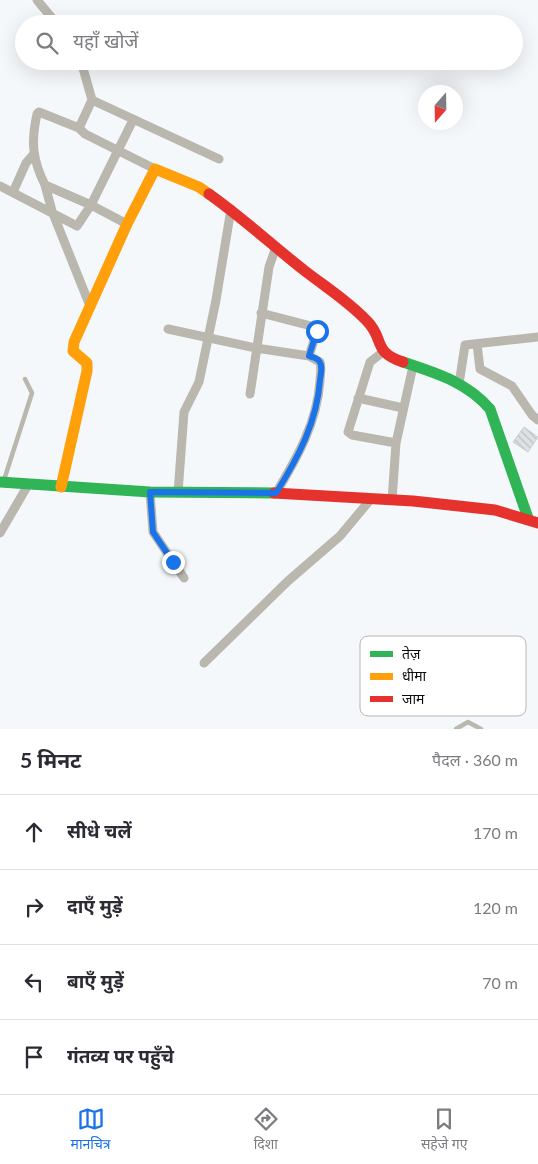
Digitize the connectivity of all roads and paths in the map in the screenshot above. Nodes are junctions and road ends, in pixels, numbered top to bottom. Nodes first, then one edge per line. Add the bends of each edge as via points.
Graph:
1 (37, 0) edge
2 (50, 15) edge
3 (84, 70) edge
4 (92, 100) junction
5 (133, 120) junction
6 (78, 128) junction
7 (117, 150) junction
8 (33, 154) junction
9 (219, 159) dead end
10 (155, 169) junction
11 (45, 184) junction
12 (0, 186) edge
13 (13, 192) junction
14 (91, 204) junction
15 (231, 209) junction
16 (52, 211) junction
17 (127, 224) junction
18 (276, 247) junction
19 (90, 306) junction
20 (261, 313) junction
21 (168, 329) dead end
22 (538, 337) edge
23 (209, 338) junction
24 (477, 344) junction
25 (256, 348) junction
26 (383, 352) junction
27 (309, 356) junction
28 (413, 366) junction
29 (25, 379) dead end
30 (459, 384) junction
31 (250, 394) dead end
32 (358, 398) junction
33 (403, 408) junction
34 (538, 420) edge
35 (396, 443) junction
36 (2, 483) edge
37 (28, 485) junction
38 (61, 487) junction
39 (150, 492) junction
40 (178, 493) junction
41 (276, 493) junction
42 (370, 500) junction
43 (392, 500) junction
44 (535, 520) edge
45 (0, 533) edge
46 (184, 578) dead end
47 (204, 664) dead end
48 (456, 729) edge
49 (481, 729) edge

1 - 2 street
3 - 4 street
4 - 5 street
4 - 6 street
5 - 7 street
5 - 9 street
6 - 7 street
6 - 8 street via 39,112 33,136
7 - 10 street
7 - 14 street
8 - 11 street
8 - 13 street
10 - 15 street via 199,187
10 - 17 street
11 - 14 street
11 - 16 street
12 - 13 street
13 - 16 street
14 - 16 street via 77,226
14 - 17 street
15 - 18 street
15 - 23 street
16 - 19 street
17 - 19 street
18 - 20 street
18 - 26 street via 349,302 370,324
19 - 38 street via 74,342 73,351 87,363 88,370
20 - 25 street
20 - 27 street via 315,327 317,331
21 - 23 street
22 - 24 street
23 - 25 street
23 - 40 street via 199,382 184,412
24 - 30 street via 464,348
24 - 34 street via 480,369 509,383
25 - 27 street
25 - 31 street
26 - 28 street
26 - 32 street via 370,362
27 - 41 street via 318,359 321,365 314,418
28 - 30 street
28 - 33 street
29 - 36 lane via 32,393
30 - 44 street via 490,409
32 - 33 street
32 - 35 street via 348,432
33 - 35 street
35 - 43 street
36 - 37 street
37 - 38 street
37 - 45 street
38 - 39 street
39 - 40 street
39 - 46 street via 153,532
40 - 41 street
41 - 42 street
42 - 43 street
42 - 47 street via 340,536
43 - 44 street via 495,510
48 - 49 lane via 468,722

